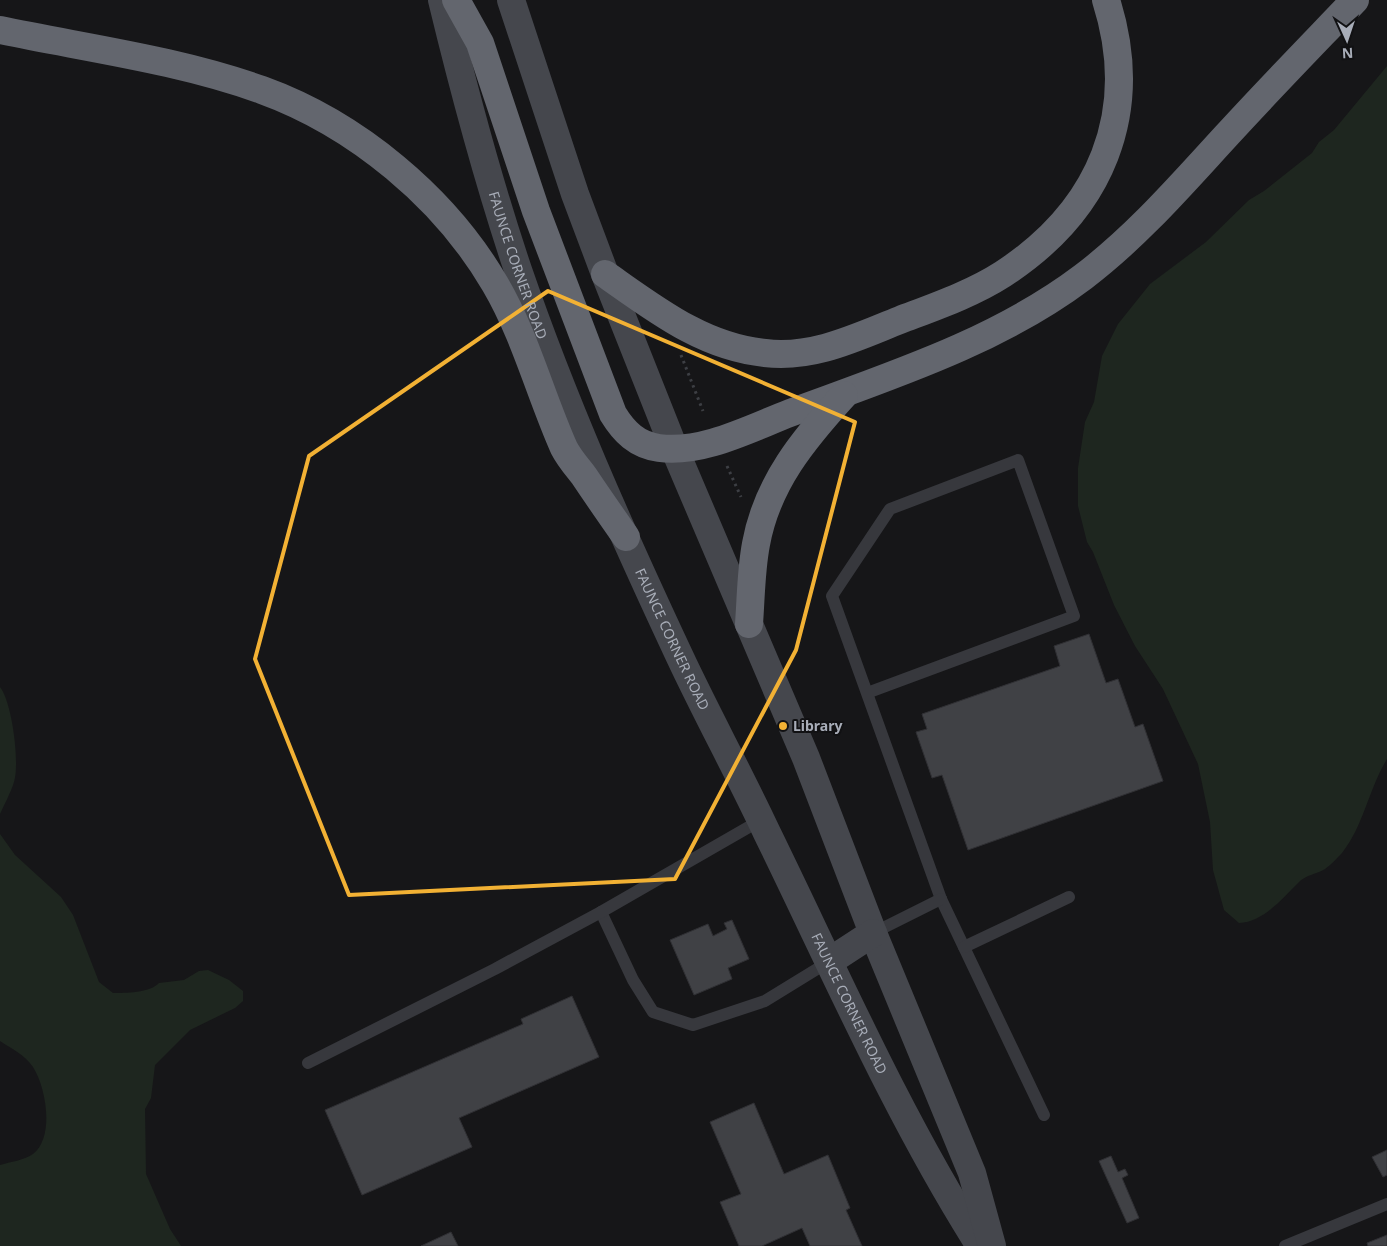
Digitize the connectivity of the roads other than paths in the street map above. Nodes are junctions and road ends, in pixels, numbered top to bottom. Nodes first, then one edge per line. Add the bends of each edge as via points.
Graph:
1 (442, 0) edge
2 (456, 0) edge
3 (511, 0) edge
4 (1106, 0) edge
5 (1355, 0) edge
6 (0, 30) edge
7 (605, 274) junction
8 (847, 392) junction
9 (674, 448) junction
10 (626, 537) junction
11 (749, 624) junction
12 (867, 693) junction
13 (761, 820) junction
14 (1069, 897) dead end
15 (941, 900) junction
16 (601, 912) junction
17 (873, 933) junction
18 (964, 947) junction
19 (830, 961) junction
20 (308, 1063) dead end
21 (1044, 1116) dead end
22 (1387, 1204) edge
23 (980, 1246) edge
24 (992, 1246) edge
25 (1285, 1246) edge

1 - 10 main road, FAUNCE CORNER ROAD via 489,181 519,272 578,427
2 - 9 highway via 480,43 536,212 613,414 633,439 660,448
3 - 7 main road via 569,177
4 - 7 highway via 1118,48 1120,75 1113,134 1105,160 1072,213 1051,237 1002,275 840,344 792,354 768,354 722,344 688,330
5 - 8 highway via 1155,214 1084,277 1046,303 961,348
6 - 10 highway via 201,72 263,91 324,120 385,162 442,213 480,260 506,307 565,450
7 - 9 main road
8 - 9 highway via 716,441
8 - 11 highway via 794,454 770,498 756,543
9 - 11 main road
10 - 13 main road, FAUNCE CORNER ROAD via 680,657
11 - 17 main road via 806,758
12 - 12 lane via 832,596 890,509 1018,460 1074,616
12 - 15 lane
13 - 16 lane
13 - 19 main road, FAUNCE CORNER ROAD
14 - 18 lane
15 - 17 lane
15 - 18 lane
16 - 19 lane via 633,980 653,1012 693,1025 765,1000
16 - 20 lane
17 - 19 main road
17 - 24 main road via 972,1173
18 - 21 lane
19 - 23 main road, FAUNCE CORNER ROAD via 943,1187
22 - 25 lane

